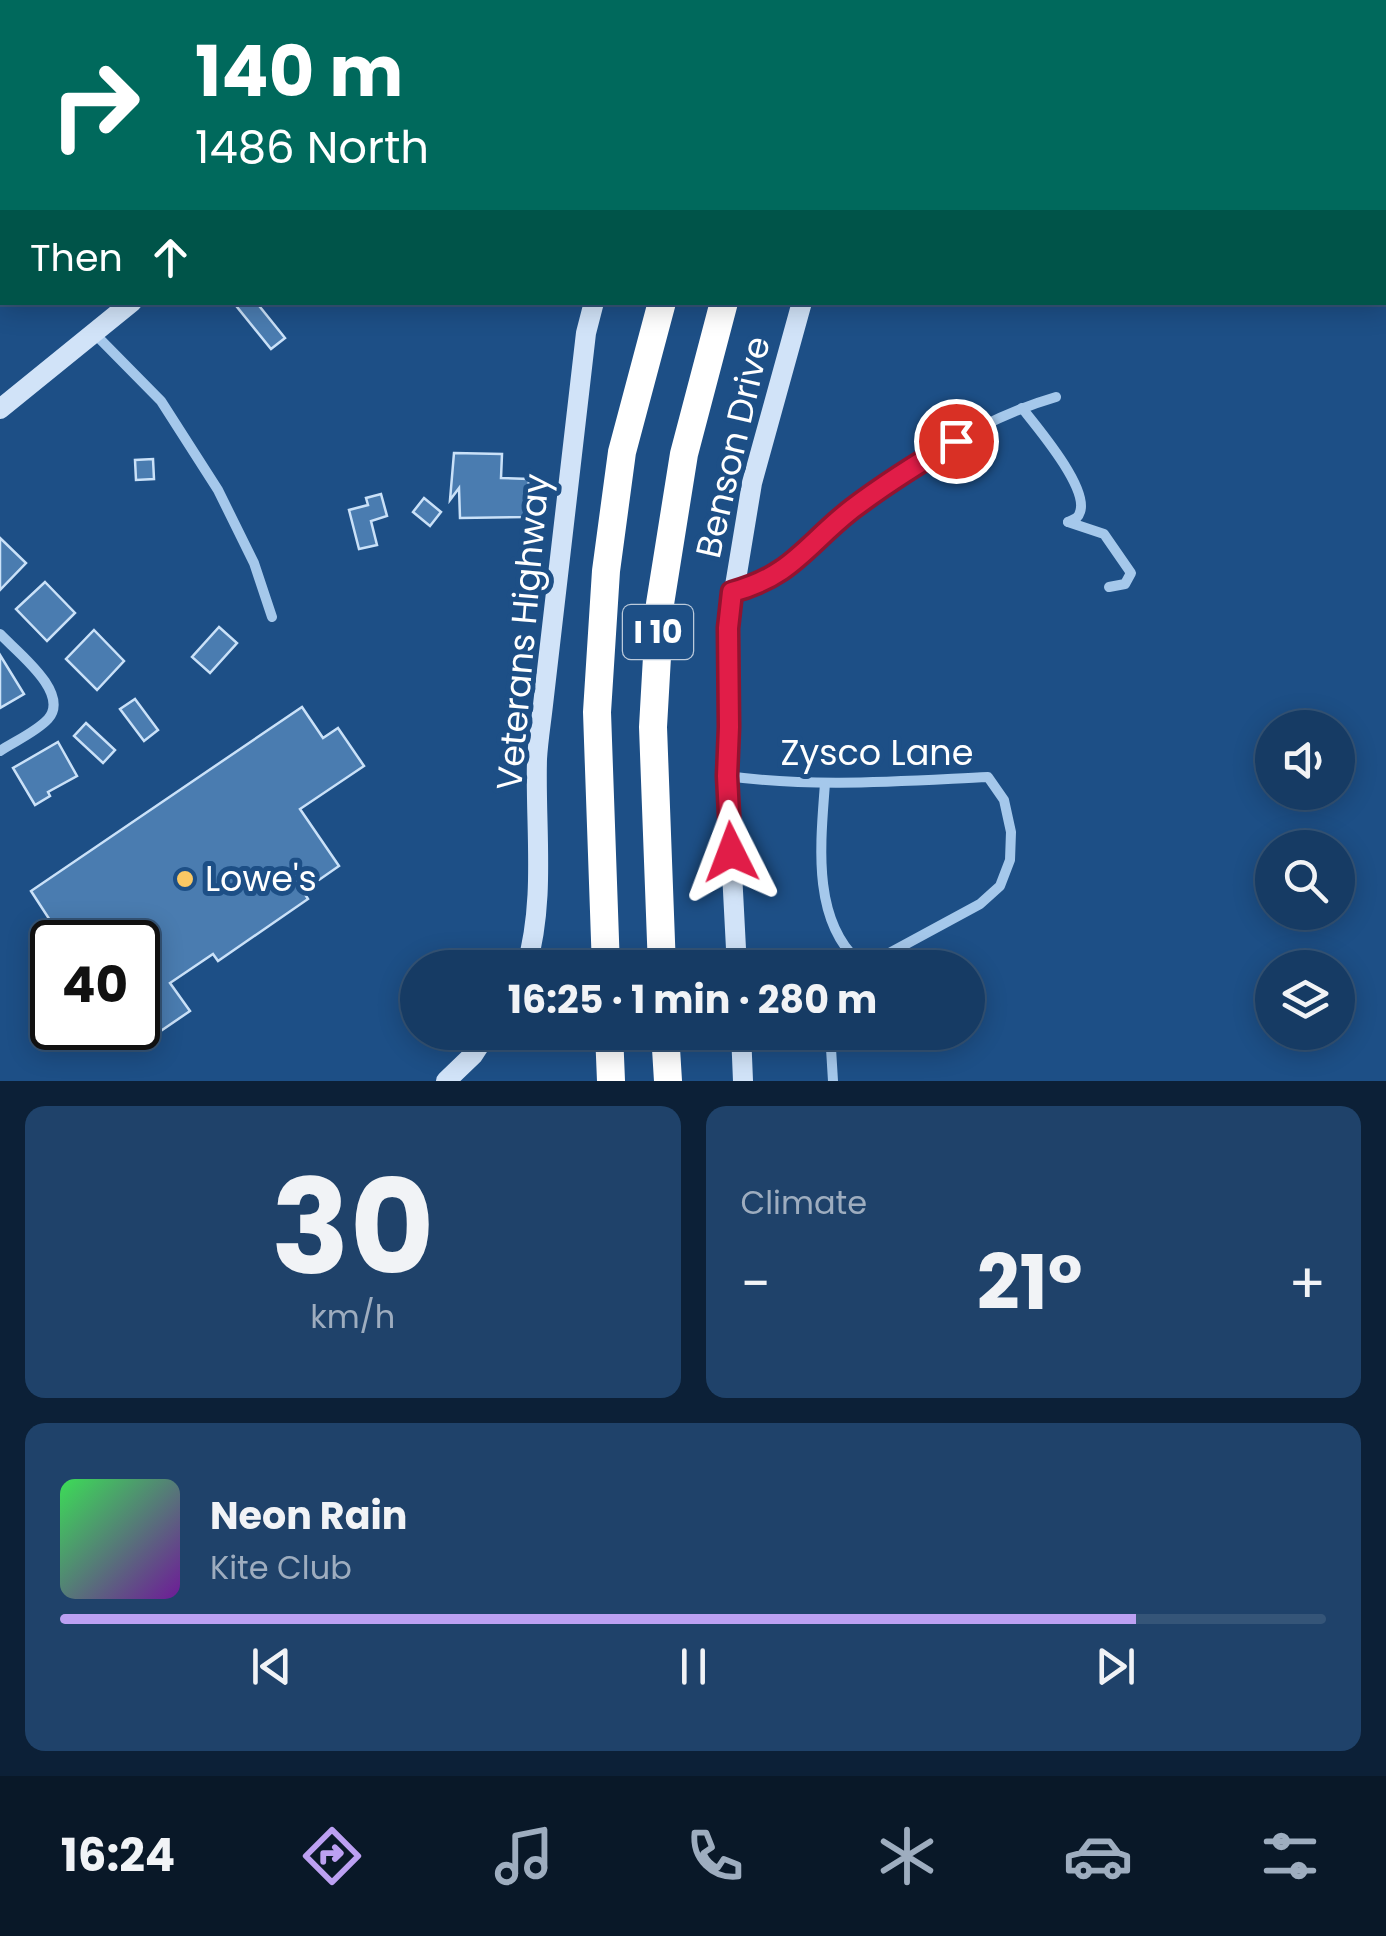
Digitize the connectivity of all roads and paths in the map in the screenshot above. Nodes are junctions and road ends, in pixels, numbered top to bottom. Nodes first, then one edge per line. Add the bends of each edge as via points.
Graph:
1 (128, 305) edge
2 (593, 305) edge
3 (661, 305) edge
4 (723, 305) edge
5 (801, 305) edge
6 (94, 333) junction
7 (1056, 397) dead end
8 (1022, 408) junction
9 (0, 410) edge
10 (1109, 587) dead end
11 (732, 592) junction
12 (272, 617) dead end
13 (0, 634) edge
14 (0, 751) edge
15 (727, 776) junction
16 (825, 783) junction
17 (531, 950) edge
18 (605, 950) edge
19 (661, 950) edge
20 (736, 950) edge
21 (846, 950) edge
22 (895, 950) edge
23 (477, 1050) edge
24 (609, 1050) edge
25 (666, 1050) edge
26 (742, 1050) edge
27 (831, 1050) edge
28 (446, 1081) edge
29 (611, 1081) edge
30 (668, 1081) edge
31 (743, 1081) edge
32 (833, 1081) edge

1 - 6 street
2 - 17 street, Veterans Highway via 542,705
3 - 18 highway, I 10 via 622,452 606,570 596,712
4 - 19 highway, I 10 via 684,454 660,604 653,727
5 - 11 street, Benson Drive via 752,483
6 - 9 street
6 - 12 street via 161,400 218,490
7 - 8 street
8 - 10 street via 1080,497 1081,510 1068,522 1104,534 1131,573 1124,584
8 - 11 street via 906,470 774,576
11 - 15 street, Benson Drive
13 - 14 street via 48,683 54,702 46,721
15 - 16 street, Zysco Lane
15 - 20 street, Benson Drive
16 - 21 street via 820,856 836,935
16 - 22 street, Zysco Lane via 988,777 1004,800 1010,860 991,896
23 - 28 street
24 - 29 highway
25 - 30 highway
26 - 31 street
27 - 32 street

